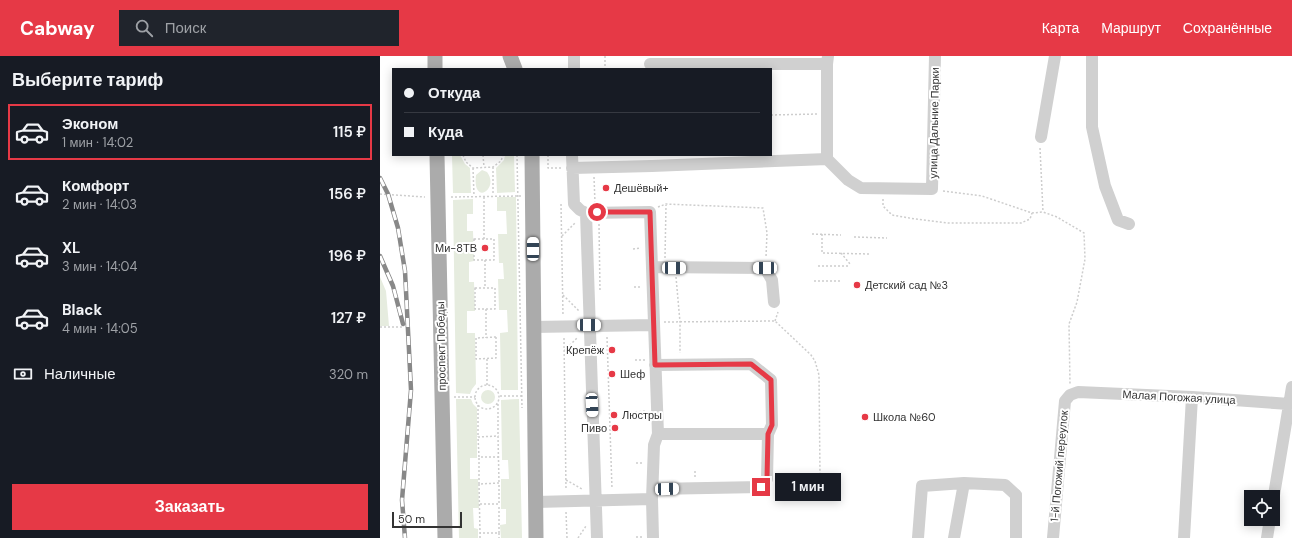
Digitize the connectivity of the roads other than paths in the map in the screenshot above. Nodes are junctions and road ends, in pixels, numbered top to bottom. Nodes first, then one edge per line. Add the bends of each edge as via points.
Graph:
1 (434, 56) edge
2 (510, 56) edge
3 (574, 56) edge
4 (935, 56) edge
5 (1055, 56) edge
6 (1092, 56) edge
7 (827, 60) edge
8 (650, 63) edge
9 (435, 68) edge
10 (515, 68) edge
11 (574, 68) edge
12 (1040, 137) road end
13 (437, 156) edge
14 (532, 156) edge
15 (572, 156) edge
16 (827, 159) junction
17 (652, 161) edge
18 (572, 168) junction
19 (586, 213) junction
20 (1128, 224) dead end
21 (652, 267) junction
22 (774, 302) dead end
23 (589, 325) junction
24 (654, 325) junction
25 (533, 327) junction
26 (655, 365) junction
27 (1292, 387) edge
28 (1070, 395) joint
29 (1192, 397) junction
30 (1289, 404) junction
31 (658, 434) junction
32 (768, 434) junction
33 (964, 483) junction
34 (1275, 490) edge
35 (652, 494) junction
36 (596, 501) junction
37 (536, 502) junction
38 (1269, 526) edge
39 (444, 538) edge
40 (536, 538) edge
41 (597, 538) edge
42 (653, 538) edge
43 (918, 538) edge
44 (954, 538) edge
45 (1016, 538) edge
46 (1053, 538) edge
47 (1184, 538) edge
48 (1267, 538) edge

1 - 9 main road
2 - 10 main road
3 - 11 street
4 - 16 street, улица Дальние Парки via 932,189 861,188 848,180
5 - 12 street
6 - 20 street via 1092,127 1105,186 1118,220
7 - 8 street
7 - 16 street
13 - 39 main road, проспект Победы
14 - 25 main road
15 - 18 street
16 - 17 street
17 - 18 street
18 - 19 street via 574,204
19 - 21 street via 650,212
19 - 23 street
21 - 22 street via 765,268 772,280
21 - 24 street
23 - 24 street
23 - 25 street
23 - 36 street
24 - 26 street
25 - 37 main road
26 - 31 street
26 - 32 street via 751,364 771,380 772,425
27 - 30 street
28 - 29 street, Малая Погожая улица via 1078,392
28 - 46 street, 1-й Погожий переулок via 1066,401
29 - 30 street, Малая Погожая улица
29 - 47 street
30 - 34 street
31 - 32 street
31 - 35 street via 654,445
32 - 35 street via 767,479 761,487
33 - 43 street via 922,486
33 - 44 street
33 - 45 street via 1005,485 1016,495
35 - 36 street
35 - 42 street
36 - 37 street
36 - 41 street
37 - 40 main road
38 - 48 street

